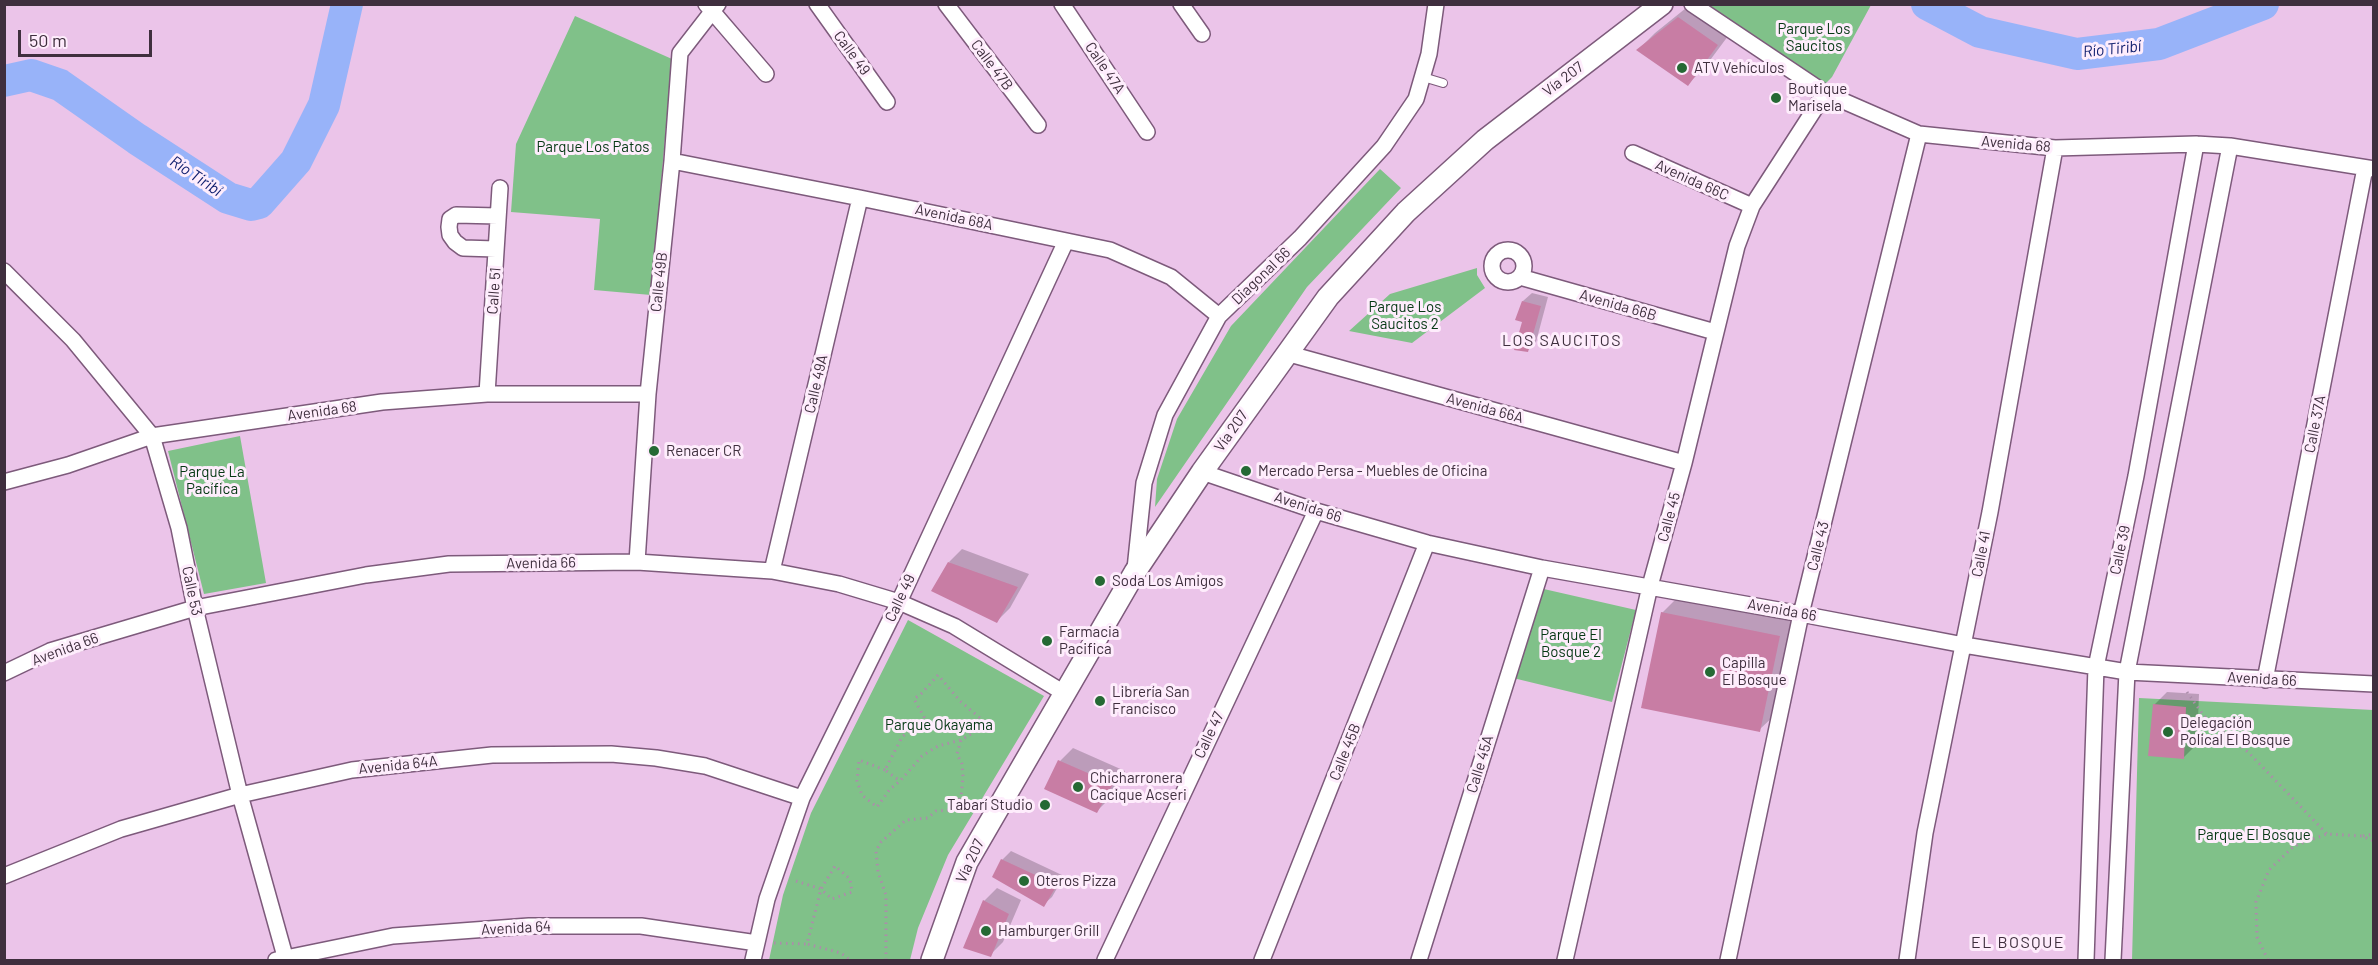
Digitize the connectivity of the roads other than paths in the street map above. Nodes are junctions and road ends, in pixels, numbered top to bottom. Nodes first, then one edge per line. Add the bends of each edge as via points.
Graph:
1 (695, 4) edge
2 (817, 4) edge
3 (946, 4) edge
4 (1062, 4) edge
5 (1181, 4) edge
6 (1436, 4) edge
7 (1662, 4) edge
8 (1692, 4) edge
9 (712, 7) edge
10 (1202, 34) dead end
11 (766, 74) dead end
12 (1423, 77) junction
13 (1443, 83) dead end
14 (1825, 93) junction
15 (887, 102) dead end
16 (1038, 125) dead end
17 (1147, 132) dead end
18 (1919, 134) junction
19 (2196, 144) junction
20 (2230, 146) junction
21 (2055, 148) junction
22 (1633, 153) dead end
23 (672, 161) junction
24 (2369, 168) edge
25 (500, 188) dead end
26 (860, 198) junction
27 (1752, 206) junction
28 (498, 216) junction
29 (1066, 241) junction
30 (496, 249) junction
31 (4, 271) edge
32 (1520, 277) dead end
33 (1218, 316) junction
34 (1715, 332) junction
35 (1286, 353) junction
36 (487, 394) junction
37 (648, 394) junction
38 (152, 436) junction
39 (1683, 463) junction
40 (1202, 472) junction
41 (4, 482) edge
42 (1317, 511) junction
43 (1427, 543) junction
44 (637, 562) junction
45 (1542, 568) junction
46 (772, 571) junction
47 (1135, 572) junction
48 (1650, 586) junction
49 (899, 602) junction
50 (195, 608) junction
51 (1801, 614) junction
52 (1964, 645) junction
53 (2096, 667) junction
54 (2127, 672) junction
55 (4, 673) edge
56 (2265, 680) junction
57 (2373, 684) edge
58 (1064, 693) junction
59 (240, 795) junction
60 (802, 798) junction
61 (4, 876) edge
62 (757, 943) junction
63 (282, 960) edge
64 (753, 960) edge
65 (932, 960) edge
66 (1105, 960) edge
67 (1262, 960) edge
68 (1419, 960) edge
69 (1565, 960) edge
70 (1728, 960) edge
71 (1907, 960) edge
72 (2086, 960) edge
73 (2114, 960) edge

1 - 9 street
2 - 15 street, Calle 49
3 - 16 street, Calle 47B
4 - 17 street, Calle 47A
5 - 10 street
6 - 12 street, Diagonal 66
7 - 35 main road, Vía 207 via 1485,140 1406,212 1328,297
8 - 14 street, Avenida 68
9 - 11 street
9 - 23 street, Calle 49B via 680,53
12 - 13 lane
12 - 33 street, Diagonal 66 via 1416,99 1384,146 1300,238
14 - 18 street, Avenida 68
14 - 27 street, Calle 45
18 - 21 street, Avenida 68
18 - 51 street, Calle 43
19 - 20 street, Avenida 68
19 - 21 street, Avenida 68
19 - 53 street, Calle 39 via 2136,476
20 - 24 street, Avenida 68
20 - 54 street, Calle 39
21 - 52 street, Calle 41
22 - 27 street, Avenida 66C
23 - 26 street, Avenida 68A
23 - 37 street, Calle 49B
24 - 56 street, Calle 37A
25 - 28 street, Calle 51
26 - 29 street, Avenida 68A
26 - 46 street, Calle 49A
27 - 34 street, Calle 45 via 1737,246
28 - 30 street, Calle 51
28 - 30 street via 456,215 450,219 449,227 455,242 464,248
29 - 33 street, Avenida 68A via 1110,250 1171,277
29 - 49 street, Calle 49
30 - 36 street, Calle 51
31 - 38 street, Calle 53 via 73,340
32 - 34 street, Avenida 66B
33 - 47 street, Diagonal 66 via 1165,416 1144,483
34 - 39 street, Calle 45
35 - 39 street, Avenida 66A
35 - 40 main road, Vía 207
36 - 37 street, Avenida 68
36 - 38 street, Avenida 68 via 382,402
37 - 44 street, Calle 49B
38 - 41 street, Avenida 68
38 - 50 street, Calle 53 via 179,528
39 - 48 street, Calle 45
40 - 42 street, Avenida 66
40 - 47 main road, Vía 207
42 - 43 street, Avenida 66
42 - 66 street, Calle 47
43 - 45 street, Avenida 66
43 - 67 street, Calle 45B
44 - 46 street, Avenida 66
44 - 50 street, Avenida 66 via 449,564 366,574
45 - 48 street, Avenida 66
45 - 68 street, Calle 45A
46 - 49 street, Avenida 66 via 840,584
47 - 58 main road, Vía 207
48 - 51 street, Avenida 66
48 - 69 street, Calle 45
49 - 58 street, Avenida 66 via 954,626
49 - 60 street, Calle 49
50 - 55 street, Avenida 66 via 50,651
50 - 59 street, Calle 53
51 - 52 street, Avenida 66
51 - 70 street, Calle 43
52 - 53 street, Avenida 66
52 - 71 street, Calle 41 via 1925,833
53 - 54 street, Avenida 66
53 - 72 street, Calle 39
54 - 56 street, Avenida 66
54 - 73 street, Calle 39
56 - 57 street, Avenida 66
58 - 65 main road, Vía 207 via 967,862
59 - 60 street, Avenida 64A via 352,770 492,755 611,754 705,765
59 - 61 street, Avenida 64A via 120,829
59 - 63 street, Calle 53
60 - 62 street, Calle 49 via 767,899
62 - 63 street, Avenida 64 via 641,926 529,926 393,936
62 - 64 street, Calle 49

